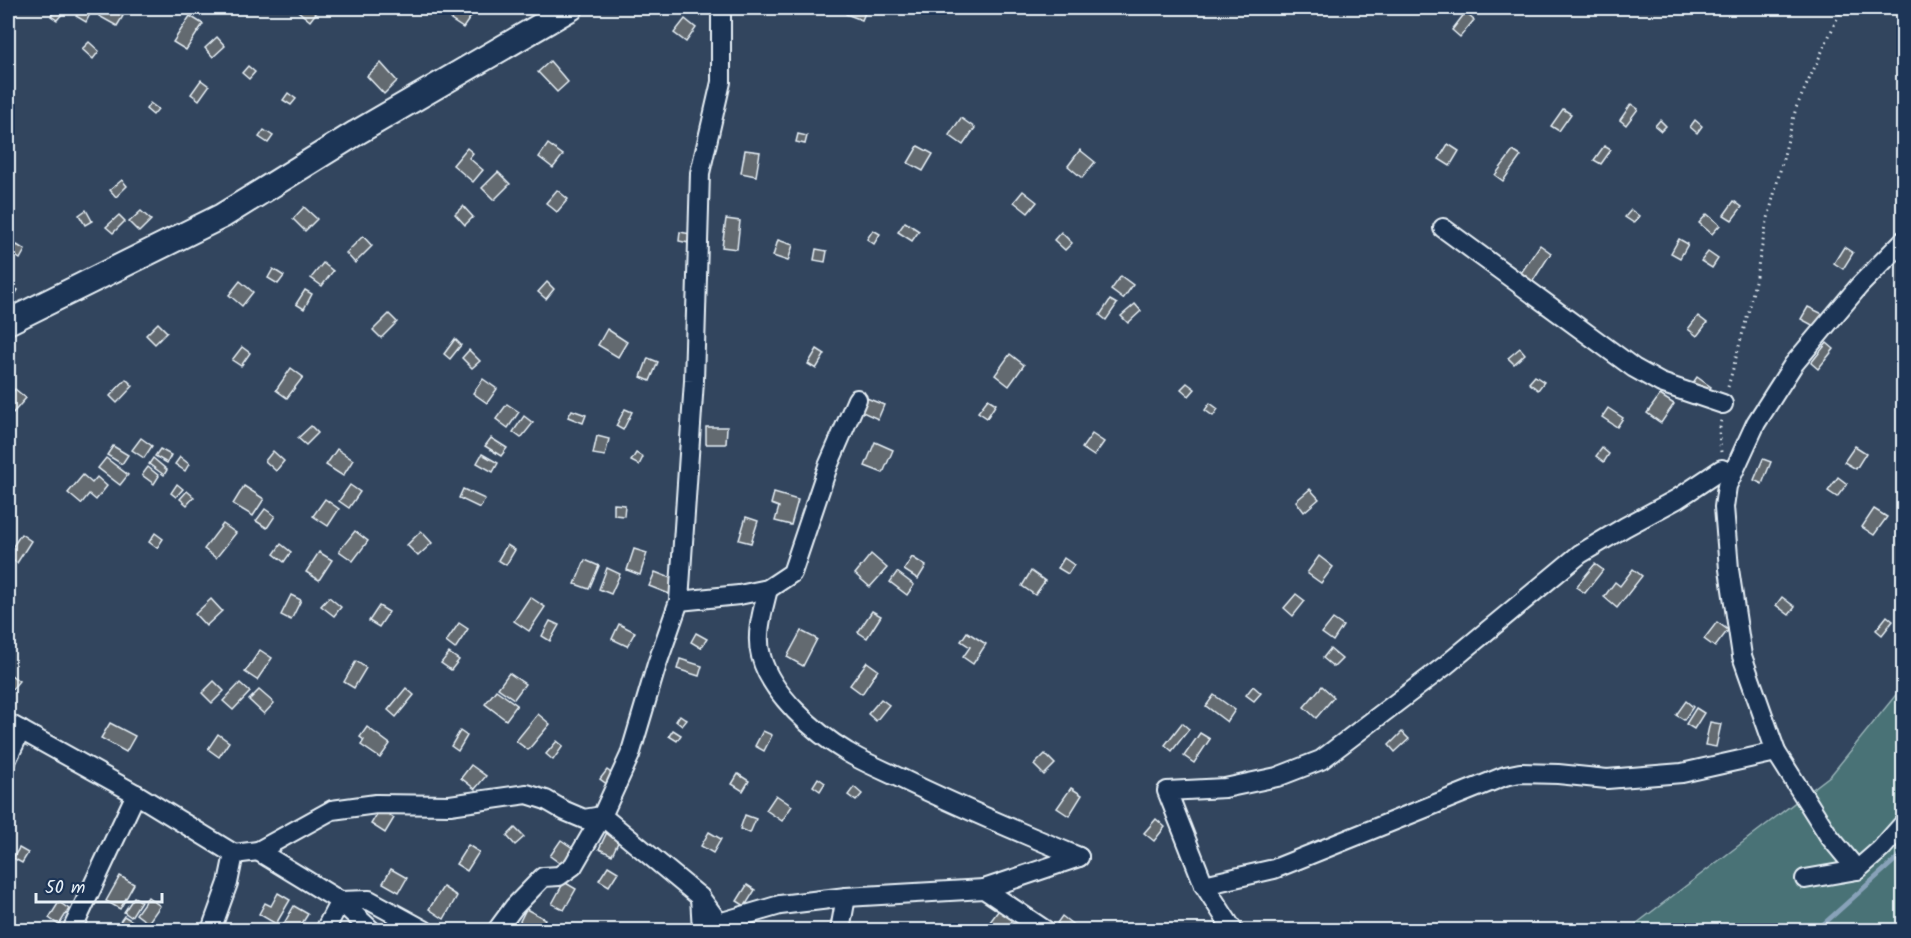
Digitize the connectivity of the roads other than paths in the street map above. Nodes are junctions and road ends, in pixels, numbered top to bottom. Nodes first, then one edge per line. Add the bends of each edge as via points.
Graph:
1 (571, 8) edge
2 (721, 8) edge
3 (1443, 228) dead end
4 (1904, 240) edge
5 (8, 322) edge
6 (857, 399) dead end
7 (1723, 404) road end
8 (1722, 469) road end
9 (768, 589) junction
10 (679, 601) junction
11 (14, 726) edge
12 (1776, 752) junction
13 (8, 757) edge
14 (136, 794) junction
15 (602, 816) junction
16 (1904, 823) edge
17 (258, 851) junction
18 (234, 854) junction
19 (1857, 870) junction
20 (1805, 879) dead end
21 (1204, 885) junction
22 (984, 889) junction
23 (700, 897) junction
24 (846, 897) junction
25 (340, 901) junction
26 (722, 926) edge
27 (72, 930) edge
28 (212, 930) edge
29 (325, 930) edge
30 (371, 930) edge
31 (424, 930) edge
32 (497, 930) edge
33 (702, 930) edge
34 (840, 930) edge
35 (1045, 930) edge
36 (1233, 930) edge

1 - 5 street via 222,216
2 - 10 street via 720,82 700,173 694,381
3 - 7 street via 1650,378
4 - 12 street via 1859,286 1793,365 1756,423 1727,486 1724,507 1729,569 1742,656
6 - 9 street via 828,466 792,573
8 - 21 street via 1580,554 1446,665 1322,760 1276,777 1225,788 1167,791
9 - 10 street
9 - 22 street via 759,626 760,654 768,676 814,727 847,752 974,814 1079,857
10 - 15 street via 630,755
11 - 13 street
11 - 14 street
12 - 19 street via 1829,836
12 - 21 street via 1682,773 1607,779 1558,774 1505,776 1274,868
14 - 18 street
14 - 27 street
15 - 17 street via 584,819 527,794 450,806 376,804 332,810
15 - 23 street
15 - 32 street via 573,866 559,876 543,877
16 - 19 street
17 - 18 street
17 - 25 street
18 - 28 street
19 - 20 street
21 - 36 street
22 - 24 street
22 - 35 street
23 - 26 street
23 - 33 street
24 - 26 street via 780,905
24 - 34 street
25 - 29 street
25 - 30 street
25 - 31 street via 369,900

